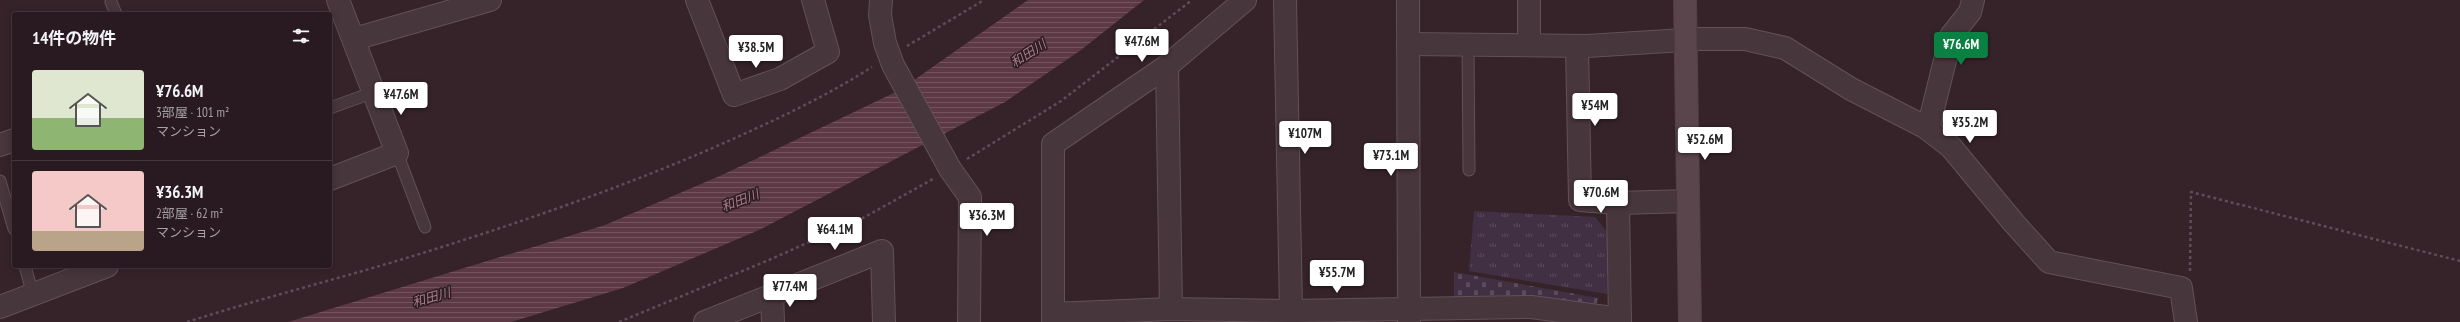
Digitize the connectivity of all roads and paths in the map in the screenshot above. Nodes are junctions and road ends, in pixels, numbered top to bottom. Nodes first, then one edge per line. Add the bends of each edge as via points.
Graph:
1 (338, 0) edge
2 (490, 0) edge
3 (697, 0) edge
4 (812, 0) edge
5 (881, 0) edge
6 (984, 0) edge
7 (1192, 0) edge
8 (1245, 0) edge
9 (1285, 0) edge
10 (1408, 0) edge
11 (1529, 0) edge
12 (1685, 0) edge
13 (1973, 0) edge
14 (111, 2) dead end
15 (115, 12) edge
16 (343, 30) edge
17 (1685, 41) junction
18 (1408, 44) junction
19 (1529, 44) junction
20 (1468, 45) junction
21 (1577, 46) junction
22 (892, 60) junction
23 (1167, 66) junction
24 (374, 92) junction
25 (332, 107) edge
26 (1928, 129) junction
27 (12, 141) edge
28 (0, 144) edge
29 (396, 153) junction
30 (950, 169) junction
31 (1469, 170) dead end
32 (332, 178) edge
33 (0, 181) edge
34 (1688, 201) junction
35 (1618, 203) junction
36 (12, 222) edge
37 (425, 227) dead end
38 (2460, 261) edge
39 (26, 268) edge
40 (102, 268) edge
41 (2181, 288) junction
42 (33, 295) junction
43 (772, 295) junction
44 (0, 306) edge
45 (1170, 309) junction
46 (1291, 311) junction
47 (1409, 316) edge
48 (1053, 318) edge
49 (1620, 320) edge
50 (187, 322) edge
51 (619, 322) edge
52 (705, 322) edge
53 (773, 322) edge
54 (884, 322) edge
55 (969, 322) edge
56 (1690, 322) edge
57 (2186, 322) edge

1 - 16 street
2 - 16 street
3 - 4 street via 734,95 780,79 828,52
5 - 22 street via 880,15 885,43
6 - 22 path
7 - 30 path via 1061,101
8 - 23 street
9 - 46 street
10 - 18 street
11 - 19 street
12 - 17 street
13 - 26 street via 1970,12 1951,36
14 - 15 lane
16 - 24 street
17 - 21 street
17 - 26 street via 1745,39 1785,48 1851,89
17 - 34 street
18 - 20 street
18 - 47 street
19 - 20 street
19 - 21 street
20 - 31 lane
21 - 35 street via 1580,200
22 - 30 street
22 - 50 path via 756,129 640,179 427,251
23 - 45 street
23 - 48 street via 1053,144
24 - 25 lane
24 - 29 street
26 - 41 street via 1951,147 2049,262
27 - 28 street
29 - 32 street
29 - 37 lane
30 - 51 path via 863,218
30 - 55 street via 970,197
33 - 36 lane
34 - 35 street
34 - 56 street
35 - 49 street
38 - 41 path via 2191,192 2190,282
39 - 42 lane
40 - 42 street
41 - 57 street
42 - 44 street
43 - 52 street
43 - 53 street
43 - 54 street via 882,251
45 - 46 street
45 - 48 street
46 - 47 street
47 - 49 street via 1530,307

